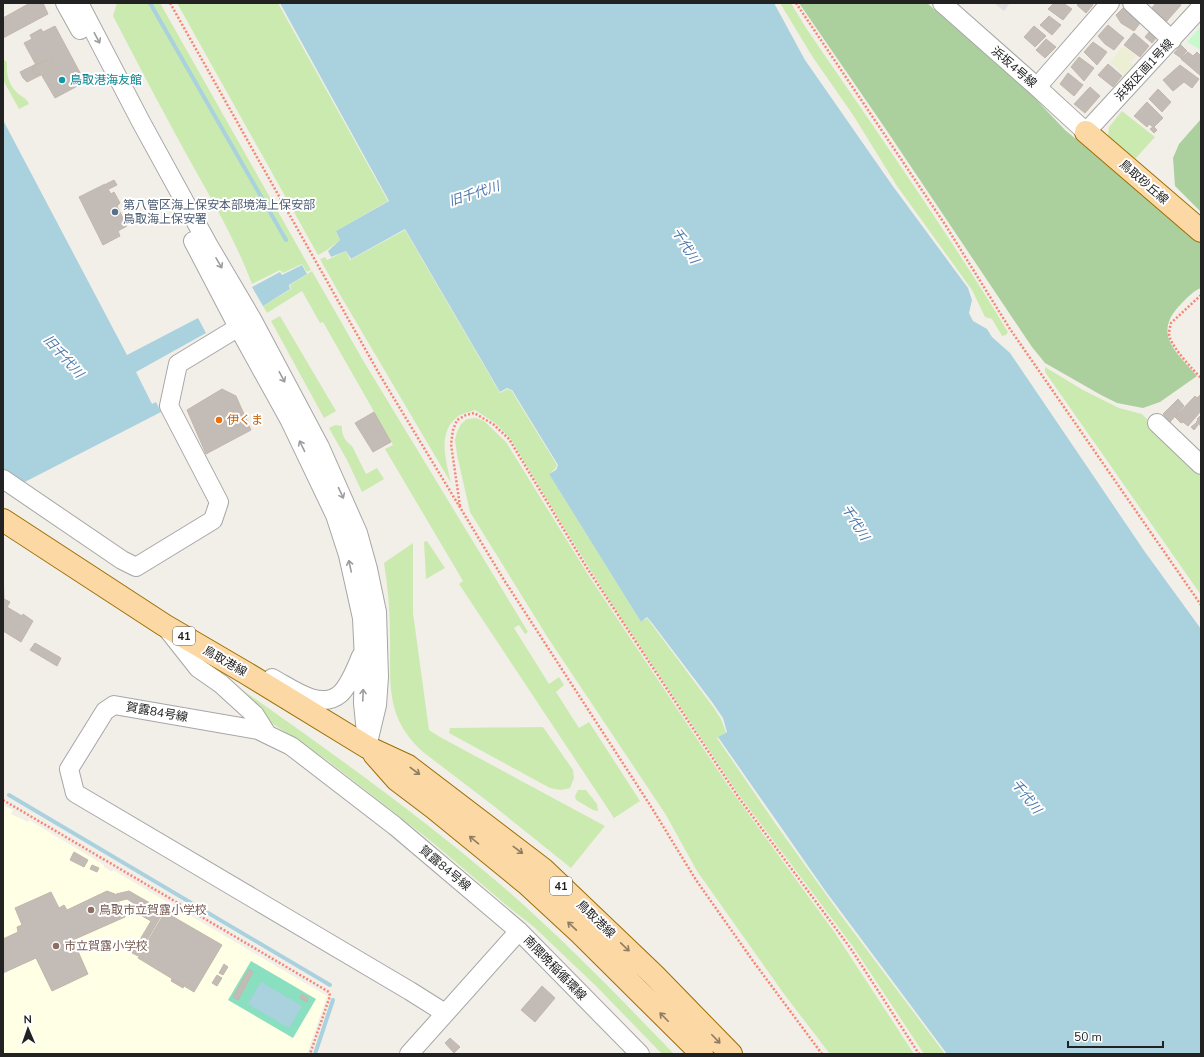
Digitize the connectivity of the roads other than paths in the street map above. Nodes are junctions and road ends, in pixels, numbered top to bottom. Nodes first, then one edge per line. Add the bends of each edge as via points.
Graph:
1 (65, 3) edge
2 (79, 3) edge
3 (942, 3) edge
4 (1110, 3) edge
5 (1132, 3) edge
6 (1201, 7) edge
7 (1172, 40) junction
8 (1037, 87) junction
9 (1086, 132) junction
10 (1201, 231) edge
11 (245, 323) junction
12 (1157, 423) dead end
13 (1201, 465) edge
14 (3, 479) edge
15 (3, 520) edge
16 (164, 625) junction
17 (364, 649) junction
18 (246, 673) junction
19 (267, 734) junction
20 (367, 747) junction
21 (519, 931) junction
22 (445, 1013) junction
23 (629, 1050) edge
24 (409, 1054) edge
25 (702, 1054) edge
26 (731, 1054) edge

1 - 11 street
2 -> 11 street via 209,246
3 - 8 street, 浜坂4号線
4 - 8 street
5 - 7 street
6 - 7 street, 浜坂区画1号線
7 - 9 street, 浜坂区画1号線
8 - 9 street, 浜坂4号線
9 - 10 main road, 鳥取砂丘線
11 - 14 street via 178,364 169,406 219,502 213,520 136,567
17 -> 11 street via 362,618 348,555 335,515
11 -> 20 street via 320,447 358,533 377,612 377,705
12 - 13 street
15 - 16 main road, 鳥取港線 / 41
16 - 18 main road, 鳥取港線 / 41
16 - 19 street via 198,668 250,710
17 - 18 street via 354,673 341,694 328,701 310,698 272,678
20 -> 17 street via 363,703
18 - 20 main road, 鳥取港線 / 41
19 - 21 street, 賀露84号線 via 291,746 395,826
19 - 22 street, 賀露84号線 via 258,730 114,705 105,711 69,769 76,792
25 -> 20 main road, 鳥取港線 / 41 via 527,884 397,780
20 -> 26 main road, 鳥取港線 / 41 via 408,766 543,869 654,975
21 - 22 street, 南隈晩稲循環線
21 - 23 street, 南隈晩稲循環線
22 - 24 street, 南隈晩稲循環線

